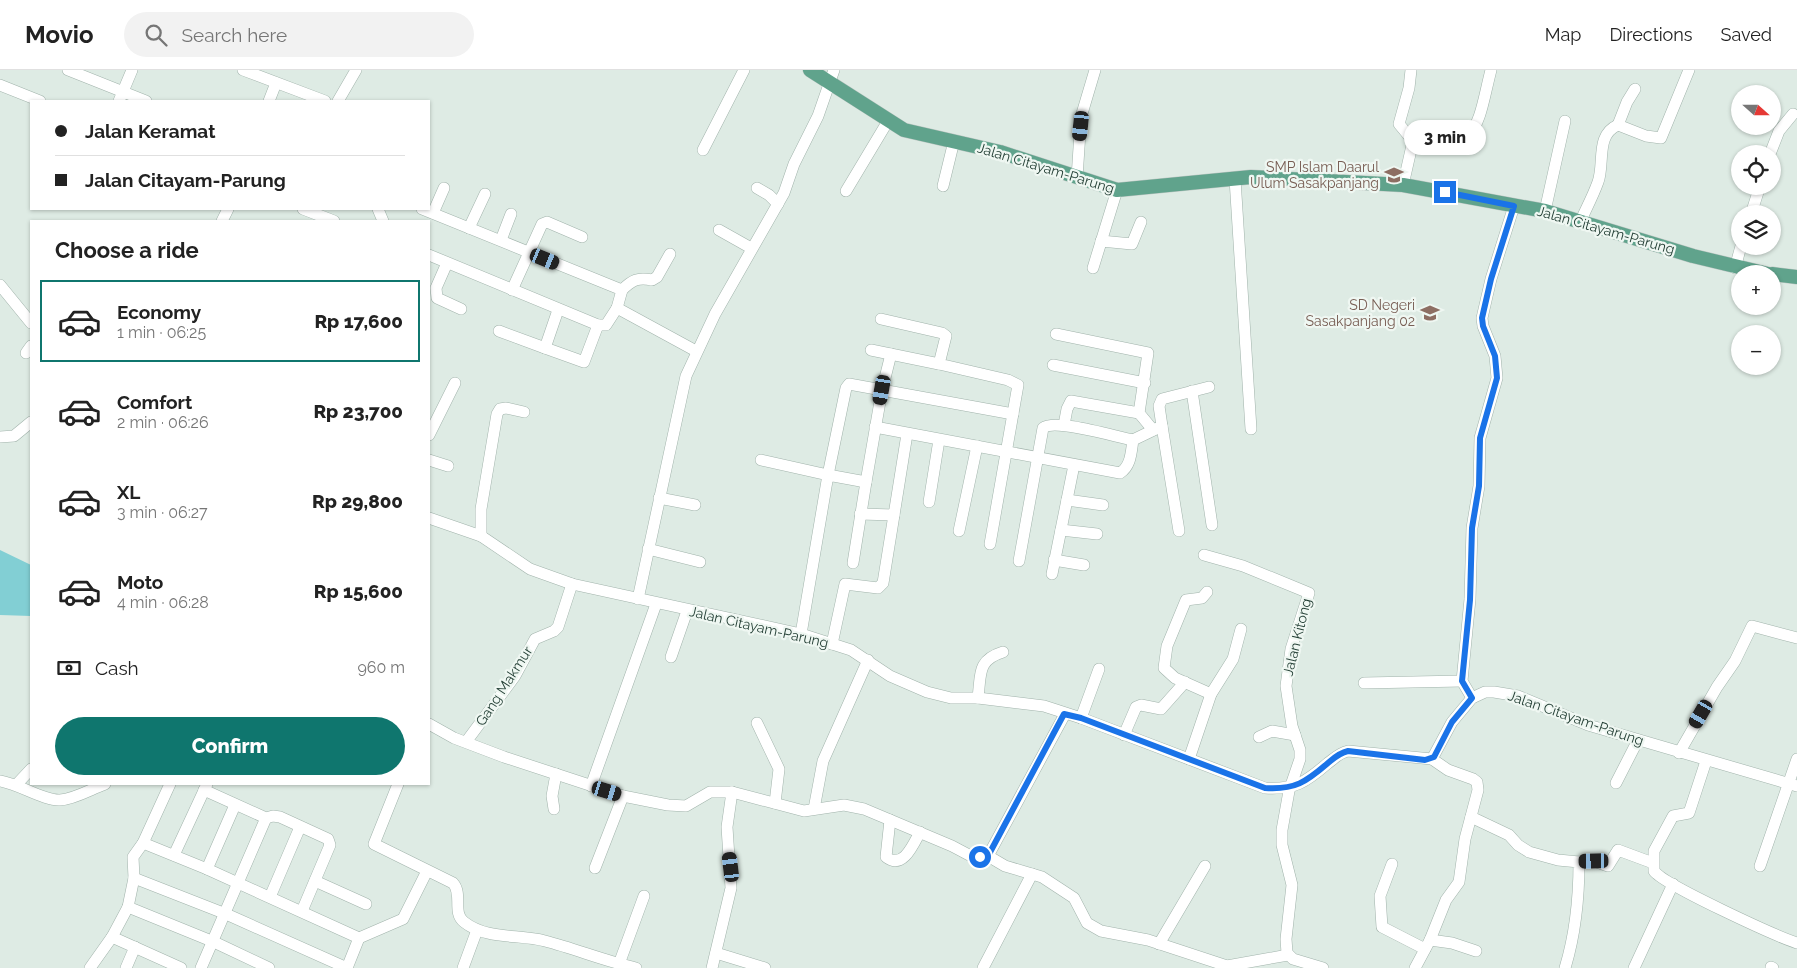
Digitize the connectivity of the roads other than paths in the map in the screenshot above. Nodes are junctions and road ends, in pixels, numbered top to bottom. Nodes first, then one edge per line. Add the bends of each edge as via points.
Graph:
1 (68, 70) edge
2 (132, 70) edge
3 (243, 70) edge
4 (356, 70) edge
5 (744, 70) edge
6 (810, 70) edge
7 (1095, 70) edge
8 (1411, 70) edge
9 (1491, 70) edge
10 (1689, 70) edge
11 (832, 76) edge
12 (276, 83) junction
13 (0, 85) edge
14 (1635, 89) dead end
15 (121, 96) edge
16 (38, 100) edge
17 (141, 100) edge
18 (269, 100) edge
19 (322, 100) edge
20 (339, 100) edge
21 (1793, 114) dead end
22 (888, 121) junction
23 (1565, 121) dead end
24 (1618, 125) junction
25 (954, 141) junction
26 (1414, 141) junction
27 (1774, 145) edge
28 (703, 150) dead end
29 (1077, 178) junction
30 (1235, 179) junction
31 (1403, 184) junction
32 (943, 186) dead end
33 (444, 188) dead end
34 (757, 188) dead end
35 (1117, 190) junction
36 (846, 191) dead end
37 (485, 194) dead end
38 (778, 204) junction
39 (1514, 206) junction
40 (306, 210) edge
41 (425, 210) edge
42 (1545, 212) junction
43 (434, 213) junction
44 (511, 214) dead end
45 (331, 220) edge
46 (1142, 222) dead end
47 (1580, 222) junction
48 (469, 228) junction
49 (719, 230) dead end
50 (582, 237) dead end
51 (501, 240) junction
52 (1101, 241) junction
53 (751, 248) junction
54 (529, 252) junction
55 (670, 254) dead end
56 (430, 255) edge
57 (447, 263) junction
58 (1731, 267) edge
59 (1093, 268) dead end
60 (1781, 275) edge
61 (1797, 277) edge
62 (0, 285) edge
63 (512, 290) junction
64 (622, 290) junction
65 (617, 308) junction
66 (461, 309) dead end
67 (558, 310) junction
68 (881, 319) dead end
69 (30, 322) edge
70 (598, 325) junction
71 (499, 331) dead end
72 (1056, 334) dead end
73 (545, 348) junction
74 (871, 350) dead end
75 (696, 351) junction
76 (891, 354) junction
77 (939, 364) junction
78 (1052, 365) dead end
79 (455, 383) dead end
80 (1145, 384) junction
81 (1209, 387) dead end
82 (882, 390) junction
83 (1192, 391) junction
84 (524, 412) dead end
85 (1139, 413) junction
86 (1013, 414) junction
87 (30, 423) edge
88 (1064, 425) junction
89 (875, 427) junction
90 (1251, 429) dead end
91 (430, 433) edge
92 (1147, 433) junction
93 (907, 434) junction
94 (0, 437) edge
95 (940, 440) junction
96 (977, 446) junction
97 (1008, 452) junction
98 (1038, 457) junction
99 (430, 460) edge
100 (761, 460) dead end
101 (1074, 465) junction
102 (448, 466) dead end
103 (828, 475) junction
104 (866, 482) junction
105 (659, 498) junction
106 (1066, 500) junction
107 (929, 502) dead end
108 (695, 505) dead end
109 (1103, 505) dead end
110 (860, 514) junction
111 (894, 515) junction
112 (430, 518) edge
113 (1212, 525) dead end
114 (1061, 530) junction
115 (958, 531) dead end
116 (1179, 531) dead end
117 (1097, 534) dead end
118 (481, 536) junction
119 (990, 544) dead end
120 (648, 549) junction
121 (1204, 555) dead end
122 (1054, 560) junction
123 (1019, 561) dead end
124 (700, 562) dead end
125 (853, 563) dead end
126 (1084, 564) dead end
127 (1052, 574) dead end
128 (572, 584) junction
129 (1207, 592) dead end
130 (638, 599) junction
131 (656, 604) junction
132 (687, 611) junction
133 (1241, 629) dead end
134 (801, 634) junction
135 (1797, 638) edge
136 (832, 644) junction
137 (1003, 652) dead end
138 (671, 657) dead end
139 (868, 660) junction
140 (1099, 669) dead end
141 (1462, 681) junction
142 (1185, 682) junction
143 (1364, 683) dead end
144 (1212, 694) junction
145 (978, 698) junction
146 (1472, 698) junction
147 (1064, 714) junction
148 (1081, 718) junction
149 (757, 723) dead end
150 (430, 724) edge
151 (1124, 735) junction
152 (1296, 735) junction
153 (1259, 737) dead end
154 (1638, 740) junction
155 (466, 742) junction
156 (1679, 753) junction
157 (1189, 759) junction
158 (1432, 759) junction
159 (1797, 759) edge
160 (1706, 761) junction
161 (30, 770) edge
162 (556, 774) junction
163 (0, 781) edge
164 (1616, 782) dead end
165 (17, 784) junction
166 (102, 785) edge
167 (170, 785) edge
168 (398, 785) edge
169 (1794, 785) edge
170 (591, 786) junction
171 (206, 787) edge
172 (1290, 788) junction
173 (732, 792) junction
174 (623, 796) junction
175 (775, 803) junction
176 (235, 805) junction
177 (554, 809) dead end
178 (814, 809) junction
179 (1472, 817) junction
180 (266, 818) junction
181 (890, 820) junction
182 (300, 827) junction
183 (920, 832) junction
184 (143, 843) junction
185 (174, 855) junction
186 (988, 856) junction
187 (1579, 862) junction
188 (1653, 863) junction
189 (1392, 864) dead end
190 (1205, 866) dead end
191 (1760, 866) dead end
192 (595, 868) dead end
193 (208, 869) junction
194 (427, 871) junction
195 (1032, 874) junction
196 (134, 878) junction
197 (315, 881) junction
198 (240, 884) junction
199 (1673, 884) junction
200 (644, 896) dead end
201 (270, 897) junction
202 (366, 904) dead end
203 (128, 907) junction
204 (302, 911) junction
205 (226, 914) junction
206 (477, 930) junction
207 (112, 936) junction
208 (360, 938) junction
209 (214, 942) junction
210 (1159, 944) junction
211 (1797, 944) edge
212 (1428, 945) junction
213 (135, 947) junction
214 (1476, 951) dead end
215 (716, 953) junction
216 (1288, 955) junction
217 (732, 963) edge
218 (164, 964) edge
219 (619, 964) junction
220 (90, 968) edge
221 (126, 968) edge
222 (181, 968) edge
223 (201, 968) edge
224 (269, 968) edge
225 (347, 968) edge
226 (463, 968) edge
227 (636, 968) edge
228 (712, 968) edge
229 (764, 968) edge
230 (983, 968) edge
231 (1323, 968) edge
232 (1415, 968) edge
233 (1564, 968) edge
234 (1634, 968) edge

1 - 15 street
2 - 15 street
3 - 12 street
4 - 20 street
5 - 28 street
6 - 11 main road, Jalan Citayam-Parung
7 - 29 street via 1081,117
8 - 26 street via 1399,124
9 - 26 street via 1476,124 1467,139 1444,144
10 - 24 street via 1660,138
11 - 22 main road, Jalan Citayam-Parung
11 - 38 street via 818,116
12 - 18 street
12 - 19 street
13 - 16 street
14 - 24 street
15 - 17 street
21 - 27 street via 1779,131
22 - 25 main road, Jalan Citayam-Parung via 904,130
22 - 36 street
23 - 42 street
24 - 47 street via 1606,136 1598,183
25 - 29 main road, Jalan Citayam-Parung via 1000,152
25 - 32 street
26 - 31 street
29 - 35 main road, Jalan Citayam-Parung
30 - 31 main road, Jalan Citayam-Parung via 1273,177
30 - 35 main road, Jalan Citayam-Parung
30 - 90 street
31 - 39 main road, Jalan Citayam-Parung
33 - 43 street
34 - 38 street
35 - 52 street
37 - 48 street
38 - 53 street
39 - 42 main road, Jalan Citayam-Parung
39 - 141 street via 1482,318 1495,356 1497,378 1480,438 1479,486 1472,528 1470,600
40 - 45 street
41 - 43 street
42 - 47 main road, Jalan Citayam-Parung
43 - 48 street
44 - 51 street
46 - 52 street via 1132,244
47 - 58 main road, Jalan Citayam-Parung
48 - 51 street
49 - 53 street
50 - 54 street via 543,222
51 - 54 street
52 - 59 street
53 - 75 street
54 - 63 street
54 - 64 street
55 - 64 street via 658,277 632,280
56 - 57 street
57 - 63 street
57 - 66 street via 436,288 437,298
60 - 61 main road
62 - 69 street
63 - 67 street
64 - 65 street
65 - 70 street via 609,323
65 - 75 street
67 - 70 street
67 - 73 street
68 - 77 street via 946,336
70 - 73 street via 584,362
71 - 73 street
72 - 80 street via 1148,353
74 - 76 street
75 - 105 street via 681,390
76 - 77 street
76 - 82 street
77 - 86 street via 1014,382 1018,385
78 - 80 street
79 - 91 street
80 - 85 street
81 - 83 street
82 - 86 street
82 - 89 street
82 - 103 street via 854,384 846,388
83 - 92 street via 1162,399
83 - 113 street
84 - 118 street via 506,408 498,414 481,509
85 - 88 street via 1071,401 1066,409
85 - 92 street
86 - 97 street
87 - 94 street via 14,436
88 - 92 street
88 - 98 street via 1043,428
89 - 93 street
89 - 104 street
92 - 101 street via 1120,473
92 - 116 street via 1169,464
93 - 95 street
93 - 111 street
95 - 96 street
95 - 107 street
96 - 97 street
96 - 115 street
97 - 98 street
97 - 119 street
98 - 101 street
98 - 123 street
99 - 102 street
100 - 103 street
101 - 106 street
103 - 104 street
103 - 134 street
104 - 110 street
105 - 108 street
105 - 120 street
106 - 109 street
106 - 114 street
110 - 111 street
110 - 125 street
111 - 136 street via 883,582 878,588 845,584
112 - 118 street, Jalan Citayam-Parung
114 - 117 street
114 - 122 street
118 - 128 street, Jalan Citayam-Parung via 530,569
120 - 124 street
120 - 130 street
121 - 152 street, Jalan Kitong via 1243,566 1309,593 1287,669 1286,695
122 - 126 street
122 - 127 street
128 - 130 street, Jalan Citayam-Parung
128 - 155 street, Gang Makmur via 558,627 535,639 514,676
129 - 142 street via 1202,598 1186,600 1168,646 1164,668
130 - 131 street, Jalan Citayam-Parung
131 - 132 street, Jalan Citayam-Parung
131 - 170 street
132 - 134 street, Jalan Citayam-Parung
132 - 138 street
133 - 144 street via 1233,659
134 - 136 street, Jalan Citayam-Parung
135 - 156 street via 1752,626 1735,661
136 - 139 street, Jalan Citayam-Parung
137 - 145 street via 987,658
139 - 145 street, Jalan Citayam-Parung via 890,676 926,692 951,698
139 - 178 street via 823,761
140 - 148 street
141 - 143 street
141 - 146 street
142 - 144 street
142 - 151 street via 1162,709 1136,706
144 - 157 street
145 - 147 street, Jalan Citayam-Parung via 1035,704
146 - 154 street, Jalan Citayam-Parung via 1485,692 1518,696 1588,725
146 - 158 street via 1452,722
147 - 148 street, Jalan Citayam-Parung
147 - 186 street
148 - 151 street, Jalan Citayam-Parung
149 - 175 street via 779,769
150 - 155 street
151 - 157 street, Jalan Citayam-Parung
152 - 153 street via 1272,731
152 - 172 street, Jalan Kitong via 1300,759
154 - 156 street, Jalan Citayam-Parung
154 - 164 street
155 - 162 street
156 - 160 street, Jalan Citayam-Parung
157 - 172 street, Jalan Citayam-Parung via 1265,788
158 - 172 street, Jalan Citayam-Parung via 1348,751 1338,755 1311,778
158 - 179 street via 1448,770 1477,782 1478,795
159 - 169 street
160 - 169 street, Jalan Citayam-Parung
160 - 188 street via 1689,813 1673,816 1654,851
161 - 165 street
162 - 170 street
162 - 177 street via 552,796
163 - 165 street
165 - 166 street via 50,799 60,800
167 - 184 street
168 - 194 street via 374,844
169 - 191 street
170 - 174 street
171 - 176 street
171 - 185 street
172 - 216 street, Jalan Kitong via 1282,838 1292,885 1286,939
173 - 174 street via 710,792 686,806
173 - 175 street
173 - 215 street via 727,827 731,888
174 - 192 street
175 - 178 street via 804,811
176 - 180 street
176 - 193 street
178 - 181 street via 852,806
179 - 187 street via 1509,835 1529,852
179 - 212 street via 1465,839 1460,879 1446,900
180 - 182 street via 280,817
180 - 198 street
181 - 183 street
181 - 183 street via 886,857 891,860 897,862 905,857
182 - 197 street via 330,842
182 - 201 street
183 - 186 street via 969,855
184 - 185 street
184 - 196 street via 133,858
185 - 193 street
186 - 195 street via 1005,866
187 - 188 street via 1594,861 1608,866 1618,850
187 - 233 street via 1576,925
188 - 199 street via 1658,876
189 - 212 street via 1380,896 1382,927
190 - 210 street
193 - 198 street
194 - 206 street via 456,887 460,918
194 - 208 street via 403,918
195 - 210 street via 1074,898 1084,919 1094,928
195 - 230 street
196 - 203 street
196 - 205 street
197 - 202 street
197 - 204 street
198 - 201 street
198 - 205 street
199 - 211 street
199 - 234 street
200 - 219 street
201 - 204 street
203 - 207 street
203 - 209 street
204 - 208 street
205 - 209 street
205 - 225 street
206 - 219 street via 542,940
206 - 226 street
207 - 213 street
207 - 220 street
208 - 225 street
209 - 223 street
209 - 224 street
210 - 216 street via 1227,966
212 - 214 street via 1452,943
212 - 232 street
213 - 218 street
213 - 221 street
215 - 217 street
215 - 228 street
216 - 231 street
217 - 229 street
218 - 222 street
219 - 227 street

